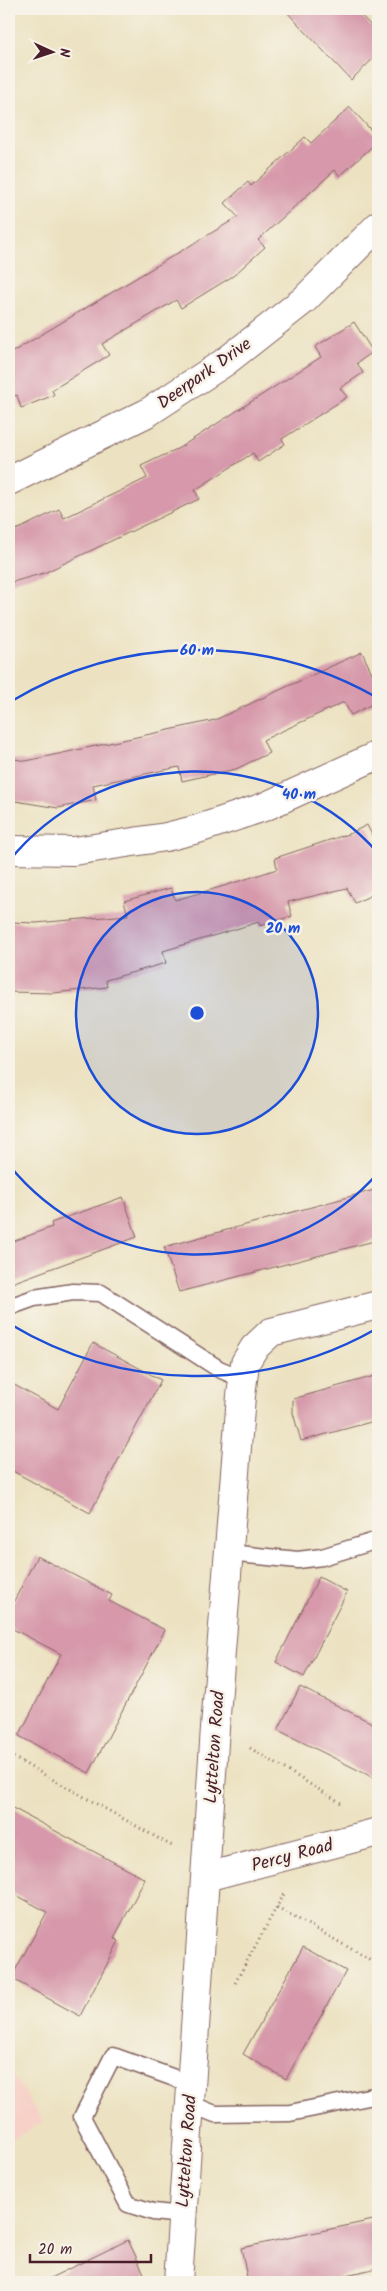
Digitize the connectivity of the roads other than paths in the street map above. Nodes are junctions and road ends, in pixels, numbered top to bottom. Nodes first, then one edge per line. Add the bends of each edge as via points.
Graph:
1 (377, 229) edge
2 (9, 481) edge
3 (378, 755) edge
4 (9, 850) edge
5 (378, 1305) edge
6 (9, 1307) edge
7 (242, 1379) junction
8 (378, 1540) edge
9 (228, 1553) junction
10 (378, 1832) edge
11 (207, 1864) junction
12 (190, 2094) junction
13 (378, 2094) edge
14 (182, 2215) junction
15 (178, 2282) edge

1 - 2 street, Deerpark Drive via 304,300 225,362 147,413
3 - 4 street via 264,807 198,829 74,851
5 - 7 street, Lyttelton Road via 271,1332 254,1348 245,1363
6 - 7 lane via 34,1298 73,1292 100,1294 219,1369
7 - 9 street, Lyttelton Road
8 - 9 lane via 322,1557 298,1560
9 - 11 street, Lyttelton Road
10 - 11 street, Percy Road via 310,1851
11 - 12 street, Lyttelton Road
12 - 13 lane via 215,2114 290,2113
12 - 14 street, Lyttelton Road
12 - 14 lane via 112,2056 82,2118 128,2204 153,2212
14 - 15 street, Lyttelton Road

